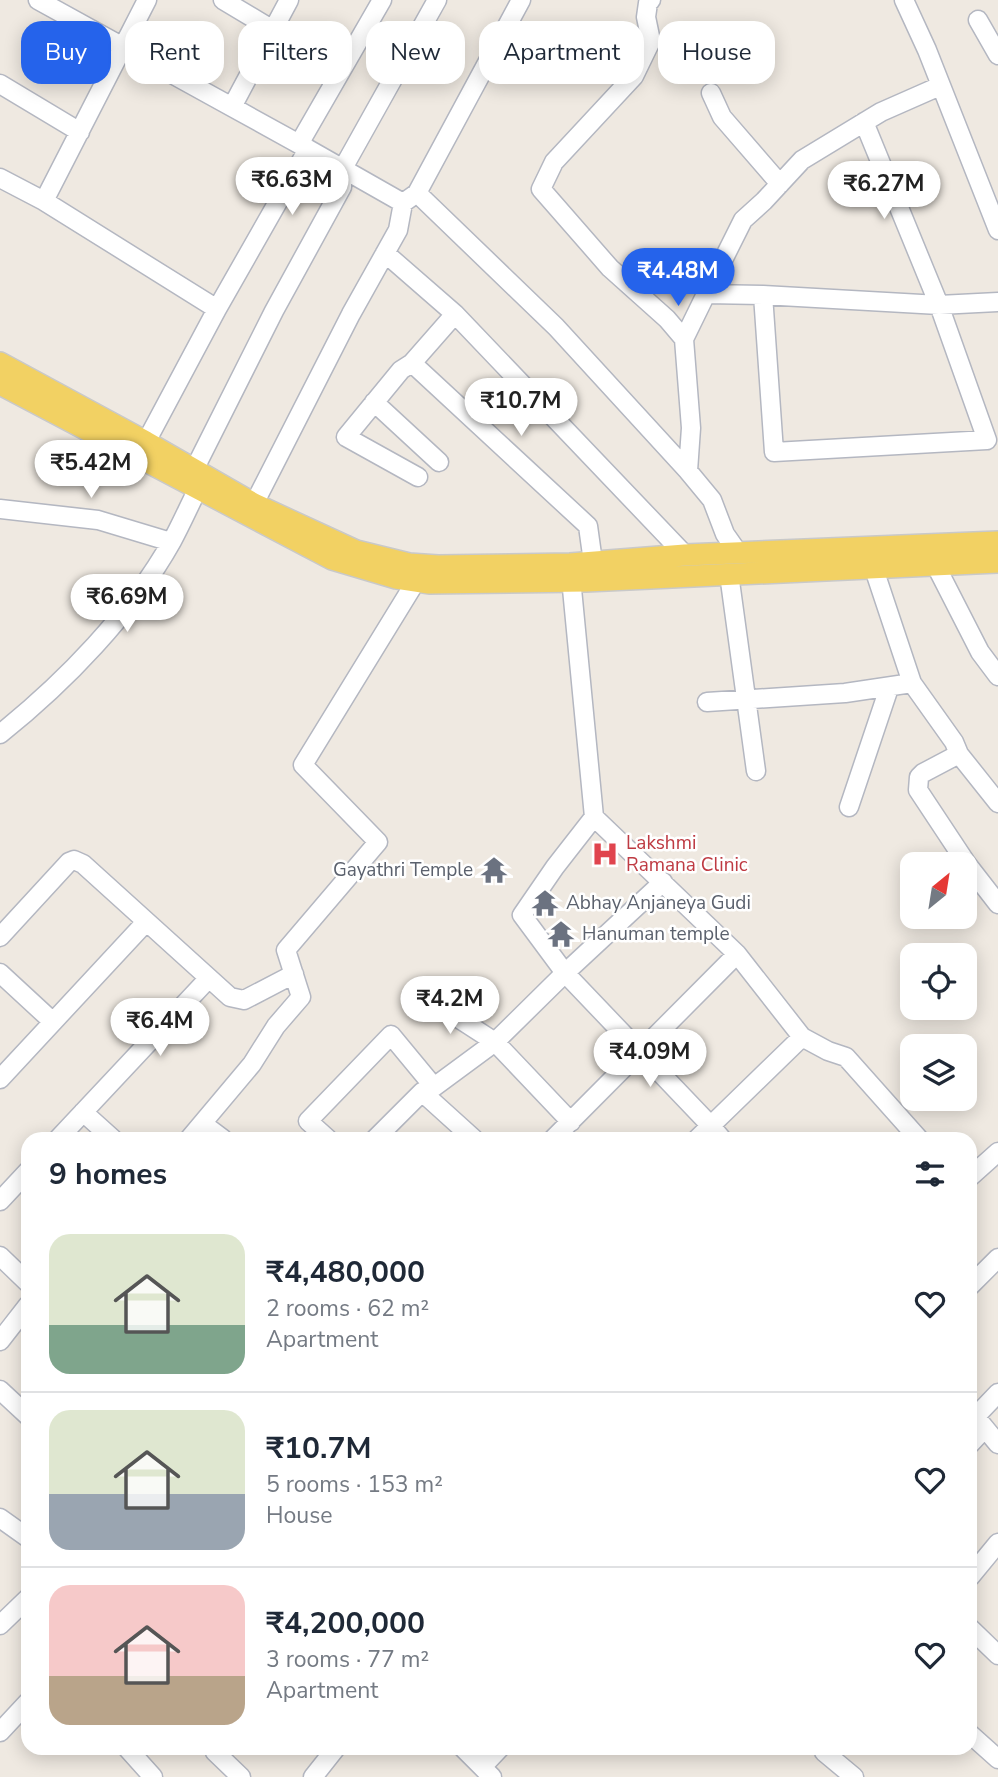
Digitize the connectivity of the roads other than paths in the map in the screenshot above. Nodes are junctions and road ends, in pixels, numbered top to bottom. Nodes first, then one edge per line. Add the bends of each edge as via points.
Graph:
1 (38, 0) edge
2 (147, 0) edge
3 (223, 0) edge
4 (289, 0) edge
5 (382, 0) edge
6 (521, 0) edge
7 (651, 0) edge
8 (904, 0) edge
9 (432, 2) edge
10 (978, 20) dead end
11 (258, 21) edge
12 (278, 21) edge
13 (123, 48) junction
14 (998, 55) edge
15 (0, 84) edge
16 (244, 84) edge
17 (940, 86) junction
18 (711, 93) dead end
19 (232, 107) junction
20 (864, 122) junction
21 (80, 132) junction
22 (303, 146) junction
23 (342, 170) junction
24 (0, 178) edge
25 (780, 184) junction
26 (410, 198) junction
27 (44, 201) junction
28 (998, 230) edge
29 (385, 253) junction
30 (706, 294) junction
31 (763, 295) junction
32 (998, 302) edge
33 (940, 305) junction
34 (217, 309) junction
35 (455, 314) junction
36 (684, 339) junction
37 (0, 363) edge
38 (412, 363) junction
39 (3, 392) edge
40 (374, 402) junction
41 (146, 442) junction
42 (439, 463) dead end
43 (688, 471) junction
44 (418, 477) dead end
45 (196, 480) junction
46 (254, 504) junction
47 (0, 509) edge
48 (171, 542) junction
49 (998, 542) edge
50 (739, 554) junction
51 (685, 555) junction
52 (593, 562) junction
53 (998, 562) edge
54 (936, 566) junction
55 (874, 569) junction
56 (570, 572) junction
57 (729, 575) junction
58 (416, 581) junction
59 (998, 676) edge
60 (912, 683) junction
61 (889, 688) junction
62 (747, 700) junction
63 (707, 702) dead end
64 (3, 725) edge
65 (959, 754) junction
66 (756, 771) dead end
67 (998, 803) edge
68 (849, 807) dead end
69 (594, 817) junction
70 (663, 882) junction
71 (998, 904) edge
72 (146, 922) junction
73 (0, 937) edge
74 (737, 954) junction
75 (565, 972) junction
76 (0, 973) edge
77 (294, 974) junction
78 (209, 978) junction
79 (430, 995) dead end
80 (52, 1021) junction
81 (802, 1037) junction
82 (495, 1042) junction
83 (641, 1052) junction
84 (0, 1079) edge
85 (428, 1090) junction
86 (83, 1112) junction
87 (571, 1122) junction
88 (203, 1124) junction
89 (64, 1132) edge
90 (105, 1132) edge
91 (196, 1132) edge
92 (214, 1132) edge
93 (320, 1132) edge
94 (383, 1132) edge
95 (467, 1132) edge
96 (560, 1132) edge
97 (715, 1132) edge
98 (717, 1132) edge
99 (913, 1132) edge
100 (998, 1152) edge
101 (977, 1171) edge
102 (21, 1178) edge
103 (0, 1201) edge
104 (0, 1256) edge
105 (998, 1258) edge
106 (21, 1276) edge
107 (977, 1279) edge
108 (21, 1314) edge
109 (0, 1340) edge
110 (0, 1390) edge
111 (998, 1393) edge
112 (21, 1410) edge
113 (977, 1417) edge
114 (977, 1419) edge
115 (998, 1444) edge
116 (0, 1518) edge
117 (21, 1533) edge
118 (998, 1543) edge
119 (977, 1568) edge
120 (21, 1605) edge
121 (0, 1625) edge
122 (977, 1636) edge
123 (998, 1655) edge
124 (21, 1710) edge
125 (0, 1732) edge
126 (977, 1740) edge
127 (133, 1755) edge
128 (218, 1755) edge
129 (330, 1755) edge
130 (470, 1755) edge
131 (496, 1755) edge
132 (830, 1755) edge
133 (998, 1759) edge
134 (487, 1772) edge
135 (153, 1777) edge
136 (242, 1777) edge
137 (313, 1777) edge
138 (854, 1777) edge

1 - 13 street
2 - 13 street
3 - 11 street
4 - 12 street
5 - 22 street
6 - 26 street
7 - 36 street via 646,17 651,41 634,76 554,162 541,189 610,268
8 - 17 street
9 - 23 street
10 - 14 street
13 - 19 street
13 - 21 street
15 - 21 street
16 - 19 street
17 - 20 street
17 - 28 street
18 - 25 street via 722,117
19 - 22 street
20 - 25 street via 802,160
20 - 33 street
21 - 27 street
22 - 23 street
22 - 34 street
23 - 26 street
23 - 45 street via 342,187 274,312
24 - 27 street
25 - 30 street via 743,220
26 - 29 street
26 - 43 street via 556,327
27 - 34 street
29 - 35 street
29 - 46 street
30 - 31 street
30 - 36 street
31 - 33 street
31 - 33 street via 774,452 987,440
32 - 33 street
34 - 41 street
35 - 38 street
35 - 51 street
36 - 43 street via 691,428
37 - 41 main road
38 - 40 street
38 - 52 street via 588,526
39 - 45 main road
40 - 42 street
40 - 44 street via 346,437
41 - 45 main road
43 - 50 street via 712,500 725,534
45 - 46 main road
45 - 48 street
45 - 58 main road via 332,559
46 - 56 main road via 356,551 409,564
47 - 48 street via 98,520
48 - 64 street via 140,589 80,662
49 - 50 main road
50 - 51 main road
51 - 52 main road
52 - 56 main road
53 - 54 main road
54 - 55 main road
54 - 59 street via 980,652
55 - 57 main road
55 - 60 street
56 - 57 main road
56 - 58 main road
56 - 69 street
57 - 62 street
58 - 77 street via 303,765 378,842 286,950
60 - 61 street
60 - 65 street
61 - 62 street
61 - 68 street
62 - 63 street
62 - 66 street
65 - 67 street
65 - 71 street via 919,777 918,790
69 - 70 street
69 - 75 street via 522,915
70 - 74 street
70 - 75 street
72 - 73 street via 74,860
72 - 78 street
72 - 80 street
74 - 81 street
74 - 83 street
75 - 82 street
75 - 83 street
76 - 80 street
77 - 78 street via 244,1000 230,997
77 - 88 street via 301,997
78 - 86 street
79 - 82 street
80 - 84 street
81 - 98 street
81 - 99 street via 846,1057
82 - 85 street
82 - 87 street
83 - 87 street
83 - 97 street
85 - 93 street via 391,1035 308,1121
85 - 94 street
85 - 95 street
86 - 89 street
86 - 90 street
87 - 96 street
88 - 91 street
88 - 92 street
100 - 101 street
102 - 103 street
104 - 106 street
105 - 107 street
108 - 109 street
110 - 112 street
111 - 113 street
114 - 115 street
116 - 117 street
118 - 119 street
120 - 121 street
122 - 123 street
124 - 125 street
126 - 133 street
127 - 135 street
128 - 136 street
129 - 137 street
130 - 134 street
131 - 134 street
132 - 138 street

